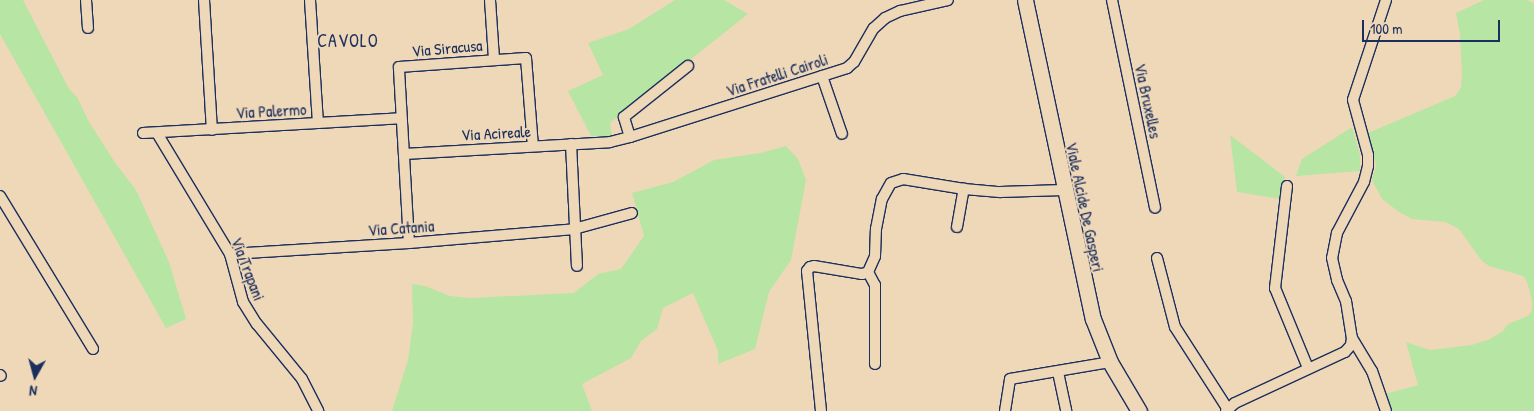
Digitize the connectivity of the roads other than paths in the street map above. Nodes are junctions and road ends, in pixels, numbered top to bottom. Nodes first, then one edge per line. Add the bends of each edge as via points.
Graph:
1 (86, 0) edge
2 (204, 0) edge
3 (310, 0) edge
4 (490, 0) edge
5 (948, 0) edge
6 (1025, 0) edge
7 (1112, 0) edge
8 (1386, 0) edge
9 (88, 28) dead end
10 (494, 59) junction
11 (688, 66) dead end
12 (822, 76) junction
13 (401, 118) junction
14 (318, 123) junction
15 (212, 130) junction
16 (143, 133) dead end
17 (157, 133) junction
18 (842, 134) dead end
19 (630, 137) junction
20 (591, 143) joint
21 (571, 144) junction
22 (533, 146) junction
23 (404, 154) junction
24 (1287, 186) dead end
25 (964, 190) junction
26 (1064, 190) junction
27 (0, 196) edge
28 (1155, 208) dead end
29 (632, 213) dead end
30 (957, 227) dead end
31 (574, 229) junction
32 (409, 243) junction
33 (230, 254) junction
34 (1157, 258) dead end
35 (577, 266) dead end
36 (868, 272) junction
37 (1352, 338) junction
38 (92, 349) dead end
39 (1110, 362) junction
40 (875, 364) dead end
41 (1308, 368) junction
42 (1058, 372) junction
43 (1226, 410) edge
44 (318, 411) edge
45 (821, 411) edge
46 (1005, 411) edge
47 (1066, 411) edge
48 (1139, 411) edge
49 (1386, 411) edge

1 - 9 street
2 - 15 street
3 - 14 street
4 - 10 street
5 - 12 street, Via Fratelli Cairoli via 900,11 885,18 874,28 854,62 847,68
6 - 26 main road, Viale Alcide De Gasperi
7 - 28 street, Via Bruxelles
8 - 37 street via 1353,100 1368,166 1364,182 1337,233 1332,258 1346,301
10 - 13 street, Via Siracusa via 398,67
10 - 22 street, Via Siracusa via 526,58
11 - 19 street via 624,118
12 - 18 street
12 - 19 street, Via Fratelli Cairoli
13 - 14 street, Via Palermo
13 - 23 street, Via Siracusa
14 - 15 street, Via Palermo
15 - 17 street, Via Palermo
16 - 17 street, Via Palermo
17 - 33 street, Via Trapani
19 - 20 street, Via Fratelli Cairoli
20 - 21 street, Via Acireale
21 - 22 street, Via Acireale
21 - 31 street
22 - 23 street, Via Acireale
23 - 32 street, Via Siracusa
24 - 41 street via 1275,288
25 - 26 street
25 - 30 street
25 - 36 street via 903,179 891,183 882,199 875,256
26 - 39 main road, Viale Alcide De Gasperi via 1091,311
27 - 38 street
29 - 31 street, Via Catania
31 - 32 street, Via Catania
31 - 35 street
32 - 33 street, Via Catania
33 - 44 street, Via Trapani via 243,302 302,379
34 - 43 street via 1175,327
36 - 40 street via 876,285
36 - 45 street via 862,274 814,266 807,271
37 - 41 street via 1345,352
37 - 49 street via 1372,372
39 - 42 street
39 - 48 main road, Viale Alcide De Gasperi
41 - 43 street
42 - 46 street via 1010,378
42 - 47 street

